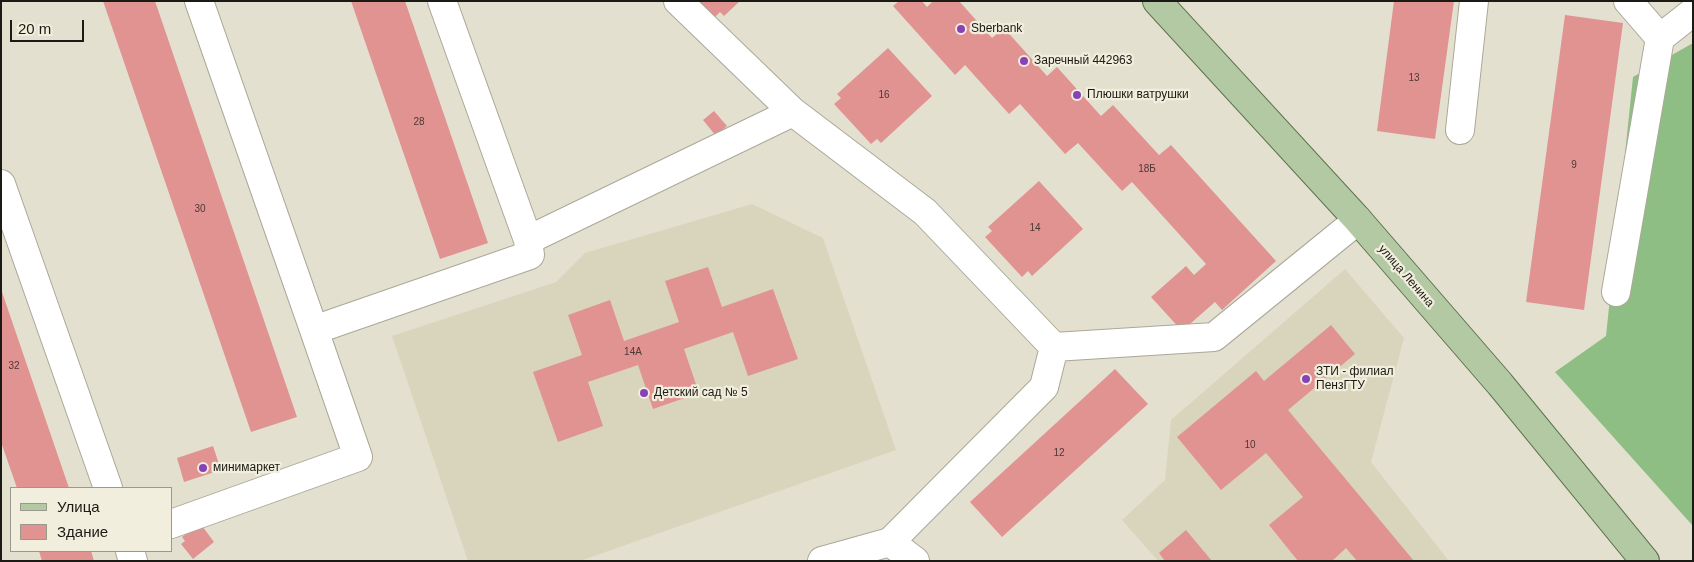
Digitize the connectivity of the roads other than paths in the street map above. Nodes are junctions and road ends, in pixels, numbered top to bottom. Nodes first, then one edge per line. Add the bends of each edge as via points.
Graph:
1 (199, 1) edge
2 (442, 1) edge
3 (678, 1) edge
4 (1157, 1) edge
5 (1474, 1) edge
6 (1628, 1) edge
7 (1693, 12) edge
8 (1660, 38) junction
9 (793, 112) junction
10 (1460, 130) dead end
11 (1, 184) edge
12 (1358, 220) junction
13 (528, 240) junction
14 (1616, 292) dead end
15 (314, 330) junction
16 (1054, 347) junction
17 (108, 487) edge
18 (172, 524) edge
19 (890, 542) junction
20 (822, 561) edge
21 (915, 561) edge
22 (1645, 561) edge

1 - 15 lane
2 - 13 lane
3 - 9 lane
4 - 12 main road, улица Ленина
5 - 10 lane
6 - 8 lane
7 - 8 lane
8 - 14 lane
9 - 13 lane
9 - 16 lane via 925,212
11 - 17 lane
12 - 16 lane via 1214,337
12 - 22 main road, улица Ленина via 1500,384
13 - 15 lane via 530,255
15 - 18 lane via 358,457
16 - 19 lane via 1044,387
19 - 20 lane
19 - 21 lane

